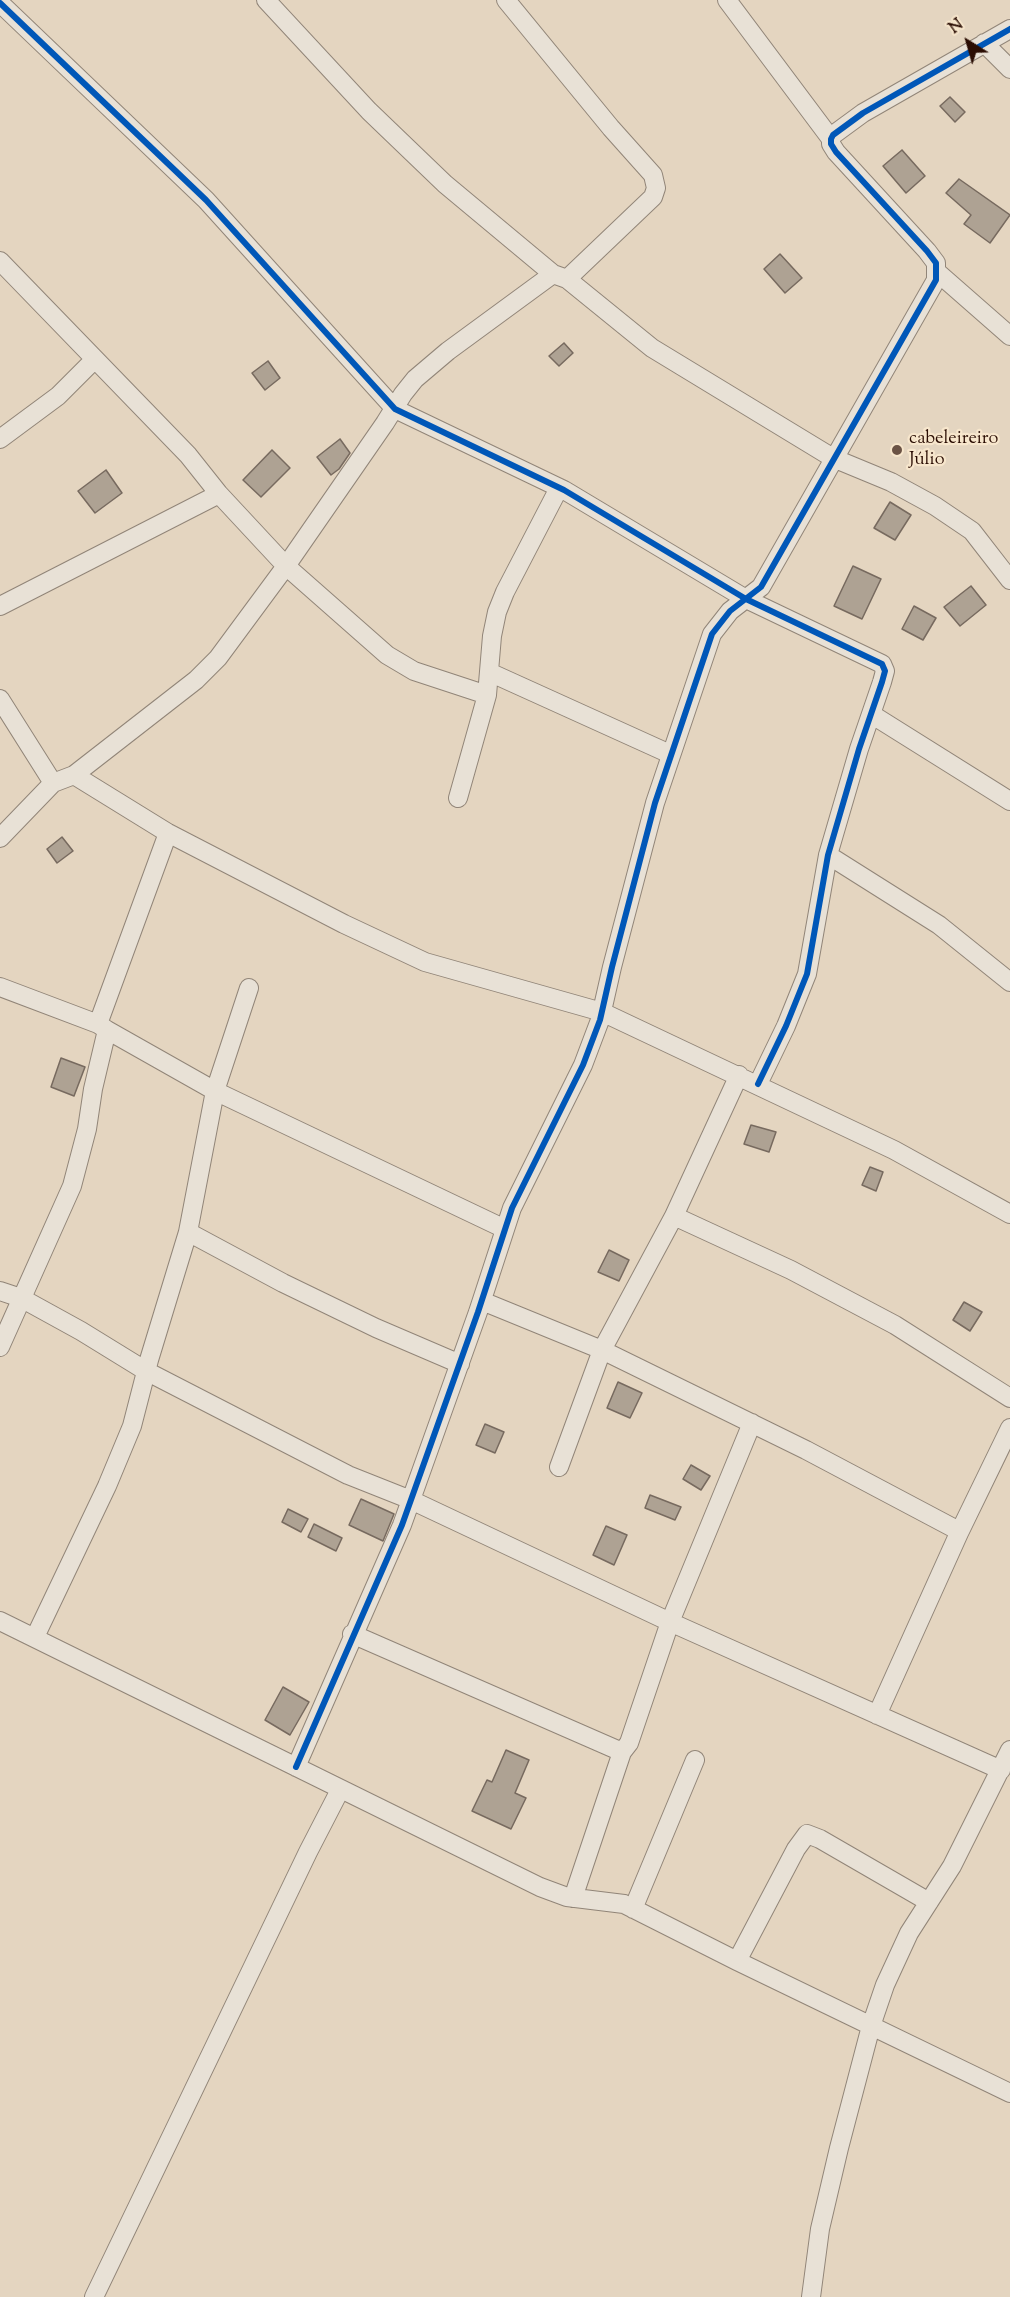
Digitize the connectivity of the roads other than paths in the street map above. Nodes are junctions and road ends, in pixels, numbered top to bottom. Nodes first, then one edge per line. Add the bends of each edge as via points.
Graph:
1 (266, 0) edge
2 (506, 0) edge
3 (726, 0) edge
4 (10, 5) edge
5 (1010, 28) edge
6 (984, 43) junction
7 (1010, 69) edge
8 (831, 139) junction
9 (0, 261) edge
10 (937, 272) junction
11 (560, 277) junction
12 (1010, 336) edge
13 (95, 359) junction
14 (395, 409) junction
15 (0, 439) edge
16 (833, 458) junction
17 (559, 488) junction
18 (219, 494) junction
19 (286, 566) junction
20 (1010, 580) edge
21 (746, 599) junction
22 (0, 606) edge
23 (489, 672) junction
24 (487, 695) junction
25 (0, 699) edge
26 (871, 714) junction
27 (670, 754) junction
28 (74, 775) junction
29 (53, 783) junction
30 (458, 798) dead end
31 (1010, 801) edge
32 (168, 833) junction
33 (0, 838) edge
34 (828, 855) junction
35 (1010, 982) edge
36 (0, 987) edge
37 (249, 988) dead end
38 (602, 1012) junction
39 (103, 1027) junction
40 (739, 1075) junction
41 (758, 1084) junction
42 (215, 1091) junction
43 (1010, 1214) edge
44 (674, 1216) junction
45 (505, 1229) junction
46 (188, 1232) junction
47 (0, 1291) edge
48 (21, 1298) junction
49 (482, 1301) junction
50 (0, 1347) edge
51 (602, 1350) junction
52 (460, 1364) junction
53 (146, 1371) junction
54 (1010, 1398) edge
55 (752, 1423) junction
56 (1010, 1428) edge
57 (560, 1467) dead end
58 (411, 1500) junction
59 (959, 1531) junction
60 (0, 1621) edge
61 (670, 1622) junction
62 (352, 1634) junction
63 (35, 1637) junction
64 (877, 1715) junction
65 (1010, 1750) edge
66 (622, 1752) junction
67 (695, 1760) dead end
68 (296, 1767) junction
69 (1001, 1770) junction
70 (340, 1790) junction
71 (573, 1898) junction
72 (929, 1902) junction
73 (633, 1909) junction
74 (737, 1961) junction
75 (871, 2026) junction
76 (1010, 2093) edge
77 (94, 2297) edge
78 (811, 2297) edge

1 - 11 street via 369,111 445,184
2 - 11 street via 653,175 656,188 653,197
3 - 8 street
4 - 14 street via 206,200
5 - 6 street
6 - 7 street
6 - 8 street via 863,113
8 - 10 street via 836,153 927,251
9 - 13 street
10 - 12 street
10 - 16 street via 933,288
11 - 14 street via 440,357 403,394
11 - 16 street via 652,348
13 - 15 street via 58,396
13 - 18 street via 188,455
14 - 17 street
14 - 19 street
16 - 20 street via 891,482 972,531
16 - 21 street via 761,587
17 - 21 street
17 - 23 street via 497,612
18 - 19 street
18 - 22 street
19 - 24 street via 387,655 414,671
19 - 28 street via 218,658 196,680
21 - 26 street via 882,664 885,671
21 - 27 street via 730,611 712,634
23 - 24 street
23 - 27 street
24 - 30 street
25 - 29 street
26 - 31 street
26 - 34 street
27 - 38 street
28 - 29 street
28 - 32 street
29 - 33 street
32 - 38 street via 425,962
32 - 39 street
34 - 35 street via 939,925
34 - 41 street via 807,974
36 - 39 street
37 - 42 street
38 - 40 street
38 - 45 street via 583,1065
39 - 42 street
39 - 48 street via 87,1129 72,1186
40 - 41 street
40 - 44 street
41 - 43 street via 894,1150
42 - 45 street
42 - 46 street
44 - 51 street
44 - 54 street via 791,1270 896,1325
45 - 49 street
46 - 52 street via 376,1328
46 - 53 street
47 - 48 street
48 - 50 street
48 - 53 street
49 - 51 street
49 - 52 street
51 - 55 street
51 - 57 street
52 - 58 street
53 - 58 street via 348,1475
53 - 63 street via 132,1426
55 - 59 street
55 - 61 street
56 - 59 street
58 - 61 street
58 - 62 street
59 - 64 street
60 - 63 street
61 - 64 street
61 - 66 street via 629,1743
62 - 66 street
62 - 68 street
63 - 68 street
64 - 69 street
65 - 69 street
66 - 71 street
67 - 73 street
68 - 70 street
69 - 72 street
70 - 71 street via 540,1887
70 - 77 street
71 - 73 street via 624,1904
72 - 74 street via 807,1834
72 - 75 street via 896,1959
73 - 74 street
74 - 75 street
75 - 76 street
75 - 78 street via 820,2229

